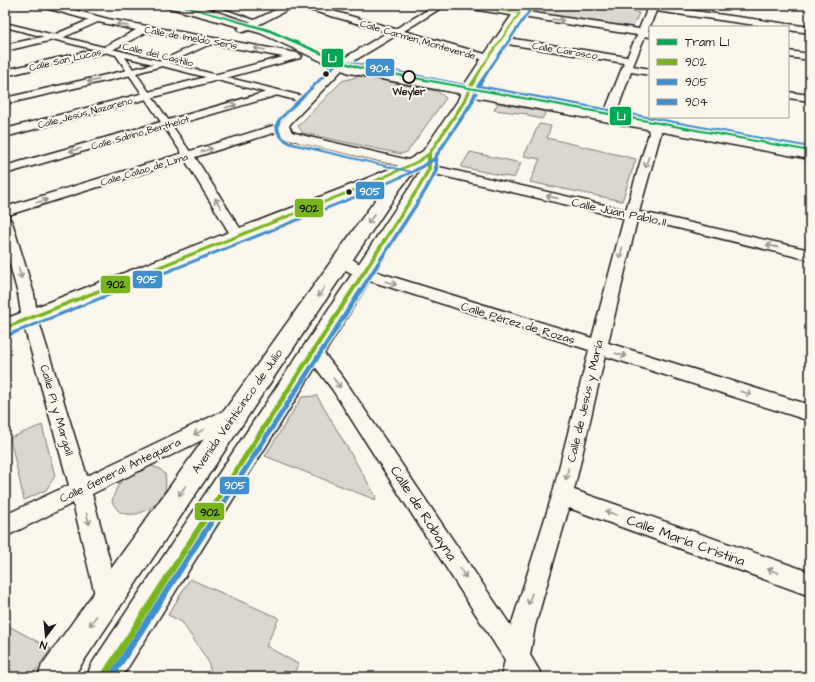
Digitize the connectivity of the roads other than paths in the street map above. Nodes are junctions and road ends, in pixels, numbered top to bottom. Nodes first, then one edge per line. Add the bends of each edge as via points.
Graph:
1 (45, 5) edge
2 (169, 5) edge
3 (205, 5) edge
4 (293, 5) edge
5 (302, 5) edge
6 (442, 5) edge
7 (465, 5) edge
8 (630, 5) edge
9 (653, 6) edge
10 (522, 9) edge
11 (96, 20) junction
12 (257, 22) junction
13 (5, 25) edge
14 (248, 26) junction
15 (784, 26) edge
16 (789, 27) edge
17 (145, 29) junction
18 (810, 30) edge
19 (394, 32) junction
20 (646, 33) edge
21 (54, 37) junction
22 (501, 40) junction
23 (215, 41) junction
24 (5, 48) edge
25 (105, 50) junction
26 (119, 54) junction
27 (789, 54) edge
28 (297, 56) junction
29 (810, 57) edge
30 (488, 58) junction
31 (161, 64) junction
32 (628, 64) junction
33 (338, 69) junction
34 (132, 72) junction
35 (649, 72) edge
36 (5, 73) edge
37 (211, 79) junction
38 (468, 92) junction
39 (274, 93) junction
40 (147, 95) junction
41 (789, 95) edge
42 (810, 98) edge
43 (307, 100) junction
44 (5, 101) edge
45 (611, 117) junction
46 (167, 124) junction
47 (654, 125) junction
48 (283, 126) junction
49 (5, 133) edge
50 (810, 154) edge
51 (188, 156) junction
52 (423, 163) junction
53 (5, 170) edge
54 (5, 212) edge
55 (631, 215) junction
56 (5, 222) edge
57 (238, 236) junction
58 (810, 255) edge
59 (353, 266) junction
60 (30, 319) junction
61 (5, 328) edge
62 (598, 348) junction
63 (313, 352) junction
64 (810, 414) edge
65 (234, 415) junction
66 (80, 490) junction
67 (562, 496) junction
68 (5, 526) edge
69 (810, 584) edge
70 (108, 599) junction
71 (521, 670) edge
72 (54, 677) edge
73 (103, 677) edge

1 - 11 street, Calle de Imeldo Serís
2 - 14 street
3 - 12 street
4 - 12 street
5 - 19 street, Calle Carmen Monteverde
6 - 19 street
7 - 10 street
8 - 9 street
9 - 15 street
9 - 20 street
10 -> 20 street
10 - 22 main road, Avenida Veinticinco de Julio
17 -> 11 street, Calle de Imeldo Serís
11 - 21 street
12 - 14 street
13 - 21 street, Calle del Castillo
14 - 23 street
14 - 33 street via 292,43
16 - 18 street
17 - 23 street, Calle de Imeldo Serís
17 - 25 street, Calle San Lucas
19 - 30 street, Calle Carmen Monteverde
19 - 33 street via 347,60
20 - 32 street
21 - 24 street
21 - 25 street, Calle del Castillo
22 - 30 main road, Avenida Veinticinco de Julio
22 - 32 street, Calle Cairasco
28 -> 23 street, Calle de Imeldo Serís
23 - 31 street
25 - 26 street, Calle del Castillo
25 - 36 street, Calle San Lucas
26 - 31 street, Calle del Castillo
26 - 34 street
27 - 29 street
28 - 33 street, Calle de Imeldo Serís
28 - 37 street
30 - 38 main road, Avenida Veinticinco de Julio
31 - 34 street
31 - 37 street, Calle del Castillo
32 - 35 street, Calle Cairasco
32 - 45 street
33 - 38 street
33 - 43 street
34 - 40 street
34 -> 44 street
37 - 39 street, Calle del Castillo
37 - 40 street, Calle Jesús Nazareno
38 - 45 main road
38 - 52 main road, Avenida Veinticinco de Julio
39 - 43 street, Calle del Castillo
46 -> 39 street, Calle Sabino Berthelot
40 - 46 street
40 - 49 street, Calle Jesús Nazareno
41 - 42 street
43 - 48 street
45 - 47 main road
46 - 51 street
46 -> 53 street, Calle Sabino Berthelot
47 - 50 main road
47 -> 55 street, Calle de Jesús y María via 656,133
51 -> 48 street, Calle Callao de Lima
48 - 52 street, Calle Juan Pablo II via 288,134 295,137 393,161
54 -> 51 street, Calle Callao de Lima
57 -> 51 street
55 -> 52 street, Calle Juan Pablo II
52 - 57 main road
52 - 59 main road, Avenida Veinticinco de Julio via 419,187
58 -> 55 street, Calle Juan Pablo II
55 -> 62 street, Calle de Jesús y María
56 -> 60 street, Calle Pi y Margall via 26,294
57 - 60 main road
59 -> 62 street, Calle Pérez de Rozas
59 - 63 main road, Avenida Veinticinco de Julio
59 -> 65 main road, Avenida Veinticinco de Julio
60 - 61 main road
60 - 66 street, Calle Pi y Margall
62 -> 64 street, Calle Pérez de Rozas
62 -> 67 street, Calle de Jesús y María
63 -> 71 street, Calle de Robayna via 338,384
63 - 73 main road, Avenida Veinticinco de Julio
65 -> 66 street, Calle General Antequera
65 -> 70 main road, Avenida Veinticinco de Julio
66 - 68 street, Calle General Antequera
66 -> 70 street, Calle Pi y Margall
69 -> 67 street, Calle María Cristina
67 -> 71 street, Calle de Jesús y María via 523,626
70 -> 72 main road, Avenida Veinticinco de Julio

